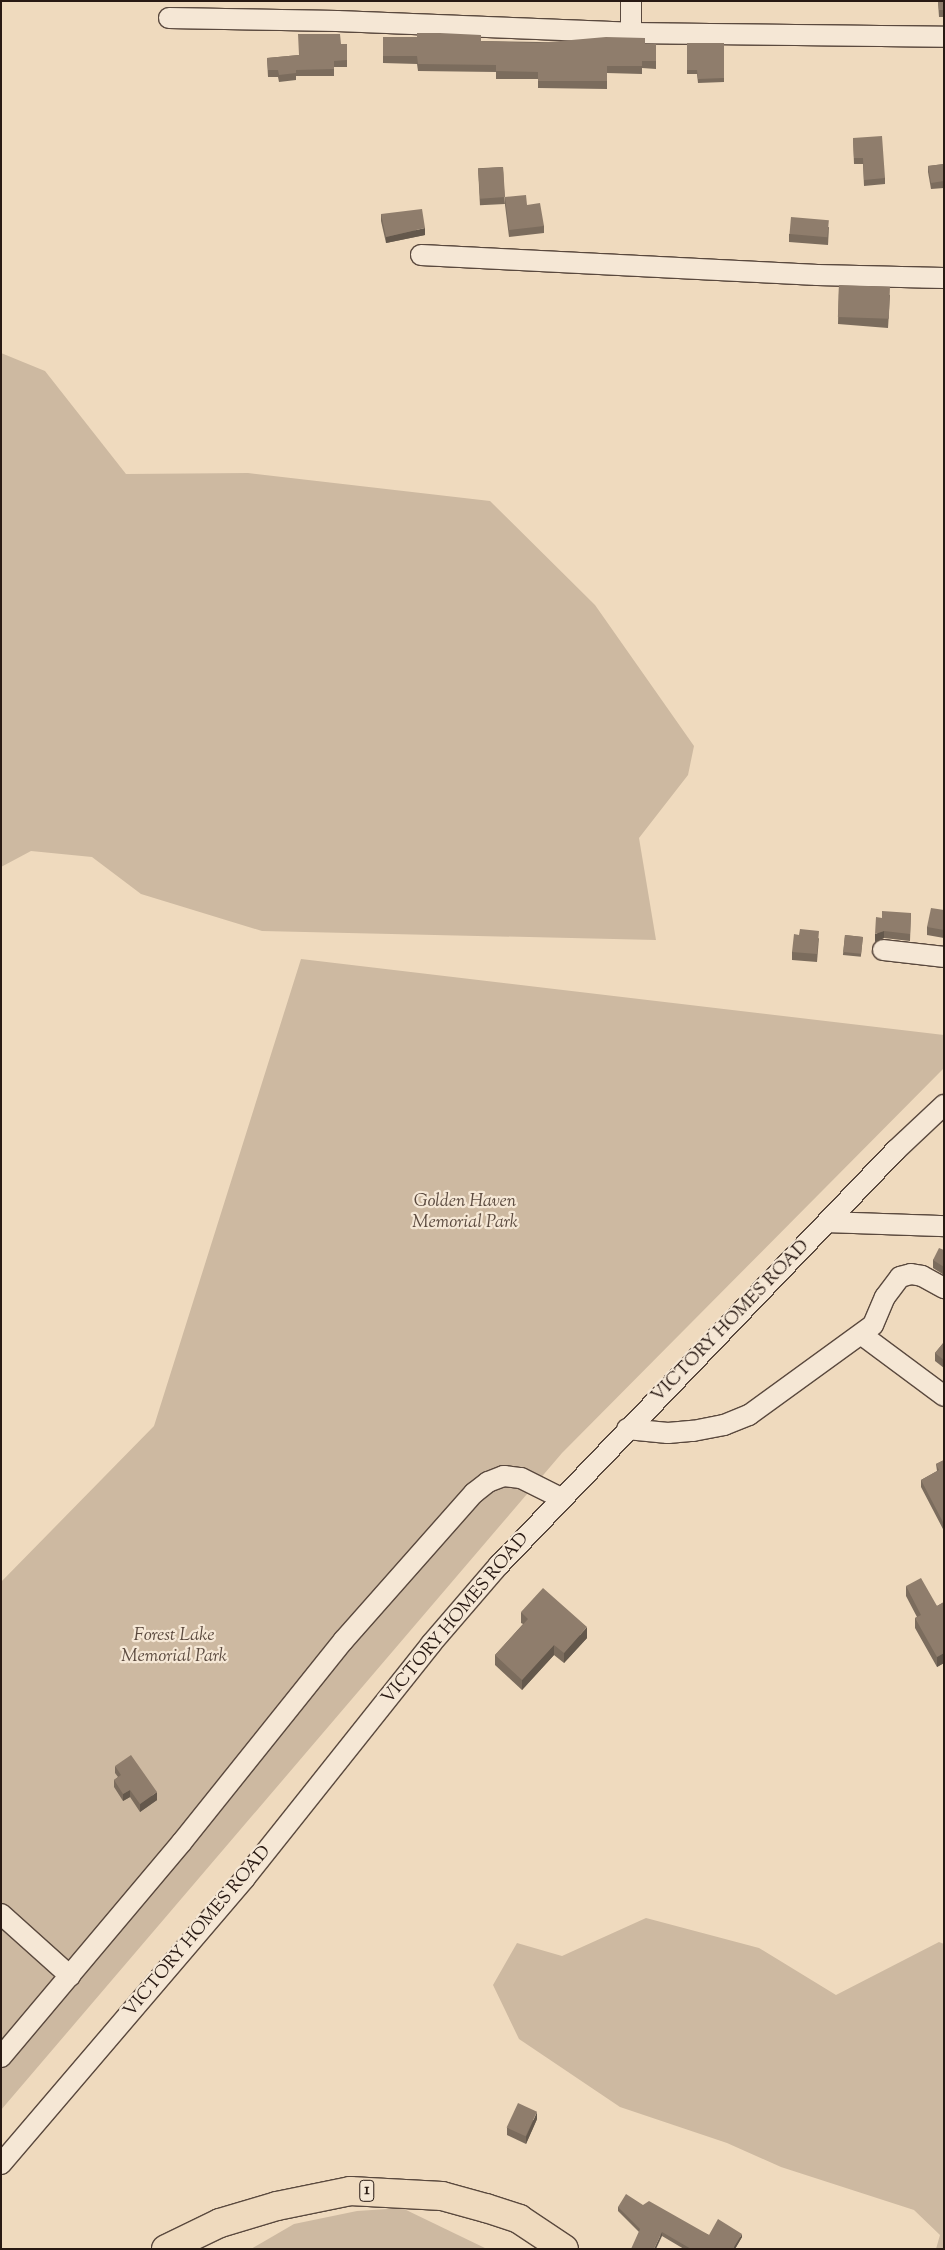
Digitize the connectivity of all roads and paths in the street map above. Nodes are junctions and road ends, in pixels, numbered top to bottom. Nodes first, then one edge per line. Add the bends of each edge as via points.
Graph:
1 (631, 1) edge
2 (170, 18) dead end
3 (631, 33) junction
4 (944, 37) edge
5 (421, 255) dead end
6 (944, 278) edge
7 (883, 950) dead end
8 (944, 957) edge
9 (944, 1105) edge
10 (828, 1222) junction
11 (944, 1226) edge
12 (944, 1288) edge
13 (862, 1334) junction
14 (944, 1396) edge
15 (627, 1429) junction
16 (561, 1498) junction
17 (1, 1914) edge
18 (70, 1976) junction
19 (1, 2057) edge
20 (1, 2164) edge
21 (166, 2249) edge
22 (564, 2249) edge

1 - 3 street
2 - 3 street via 337,20
3 - 4 street
5 - 6 street via 817,275
7 - 8 street
9 - 10 street, VICTORY HOMES ROAD
10 - 11 street
10 - 15 street, VICTORY HOMES ROAD
12 - 13 street via 922,1276 900,1277 885,1297 873,1325
13 - 14 street
13 - 15 street via 750,1415 724,1425 693,1431 668,1433
15 - 16 street, VICTORY HOMES ROAD
16 - 18 street via 521,1478 504,1476 488,1482 474,1493 344,1641
16 - 20 street, VICTORY HOMES ROAD via 431,1644 245,1878
17 - 18 street
18 - 19 street
21 - 22 highway, 1 via 220,2223 277,2206 350,2191 442,2196 477,2205 519,2219

